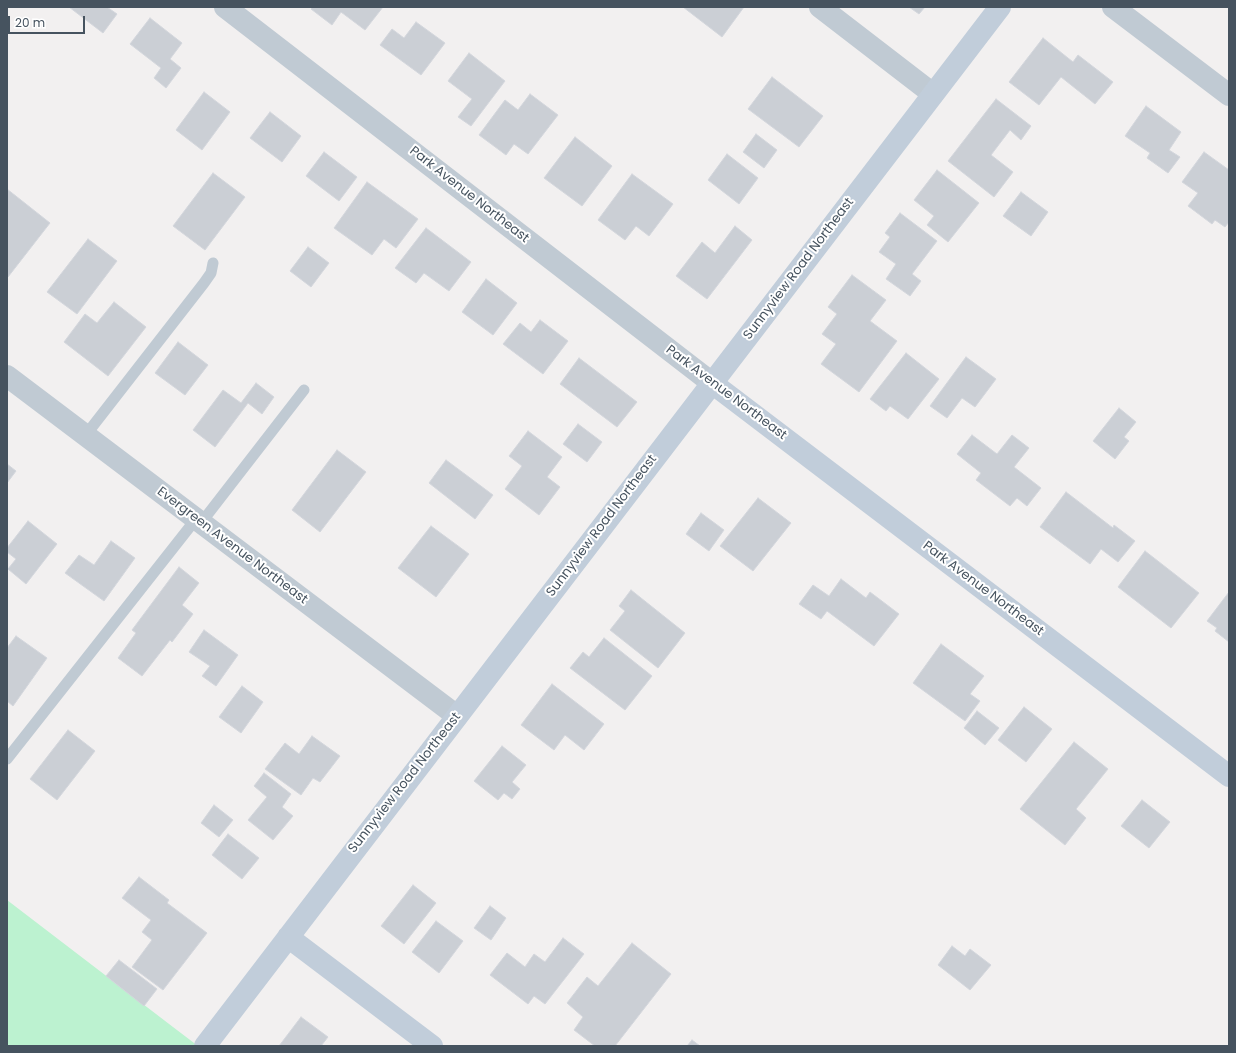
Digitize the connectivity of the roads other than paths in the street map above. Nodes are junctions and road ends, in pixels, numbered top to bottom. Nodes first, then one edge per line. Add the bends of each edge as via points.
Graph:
1 (225, 7) edge
2 (820, 7) edge
3 (1000, 7) edge
4 (1113, 7) edge
5 (934, 94) junction
6 (1229, 95) edge
7 (213, 263) dead end
8 (7, 376) edge
9 (712, 383) junction
10 (304, 390) dead end
11 (85, 436) junction
12 (198, 521) junction
13 (457, 716) junction
14 (7, 758) edge
15 (1229, 776) edge
16 (288, 937) junction
17 (205, 1046) edge
18 (432, 1046) edge

1 - 9 street, Park Avenue Northeast
2 - 5 street
3 - 5 main road, Sunnyview Road Northeast
4 - 6 street
5 - 9 main road, Sunnyview Road Northeast
7 - 11 lane via 204,283
8 - 11 street, Evergreen Avenue Northeast
9 - 13 main road, Sunnyview Road Northeast
9 - 15 main road, Park Avenue Northeast
10 - 12 lane
11 - 12 street, Evergreen Avenue Northeast
12 - 13 street, Evergreen Avenue Northeast
12 - 14 lane
13 - 16 main road, Sunnyview Road Northeast
16 - 17 main road, Sunnyview Road Northeast
16 - 18 main road

